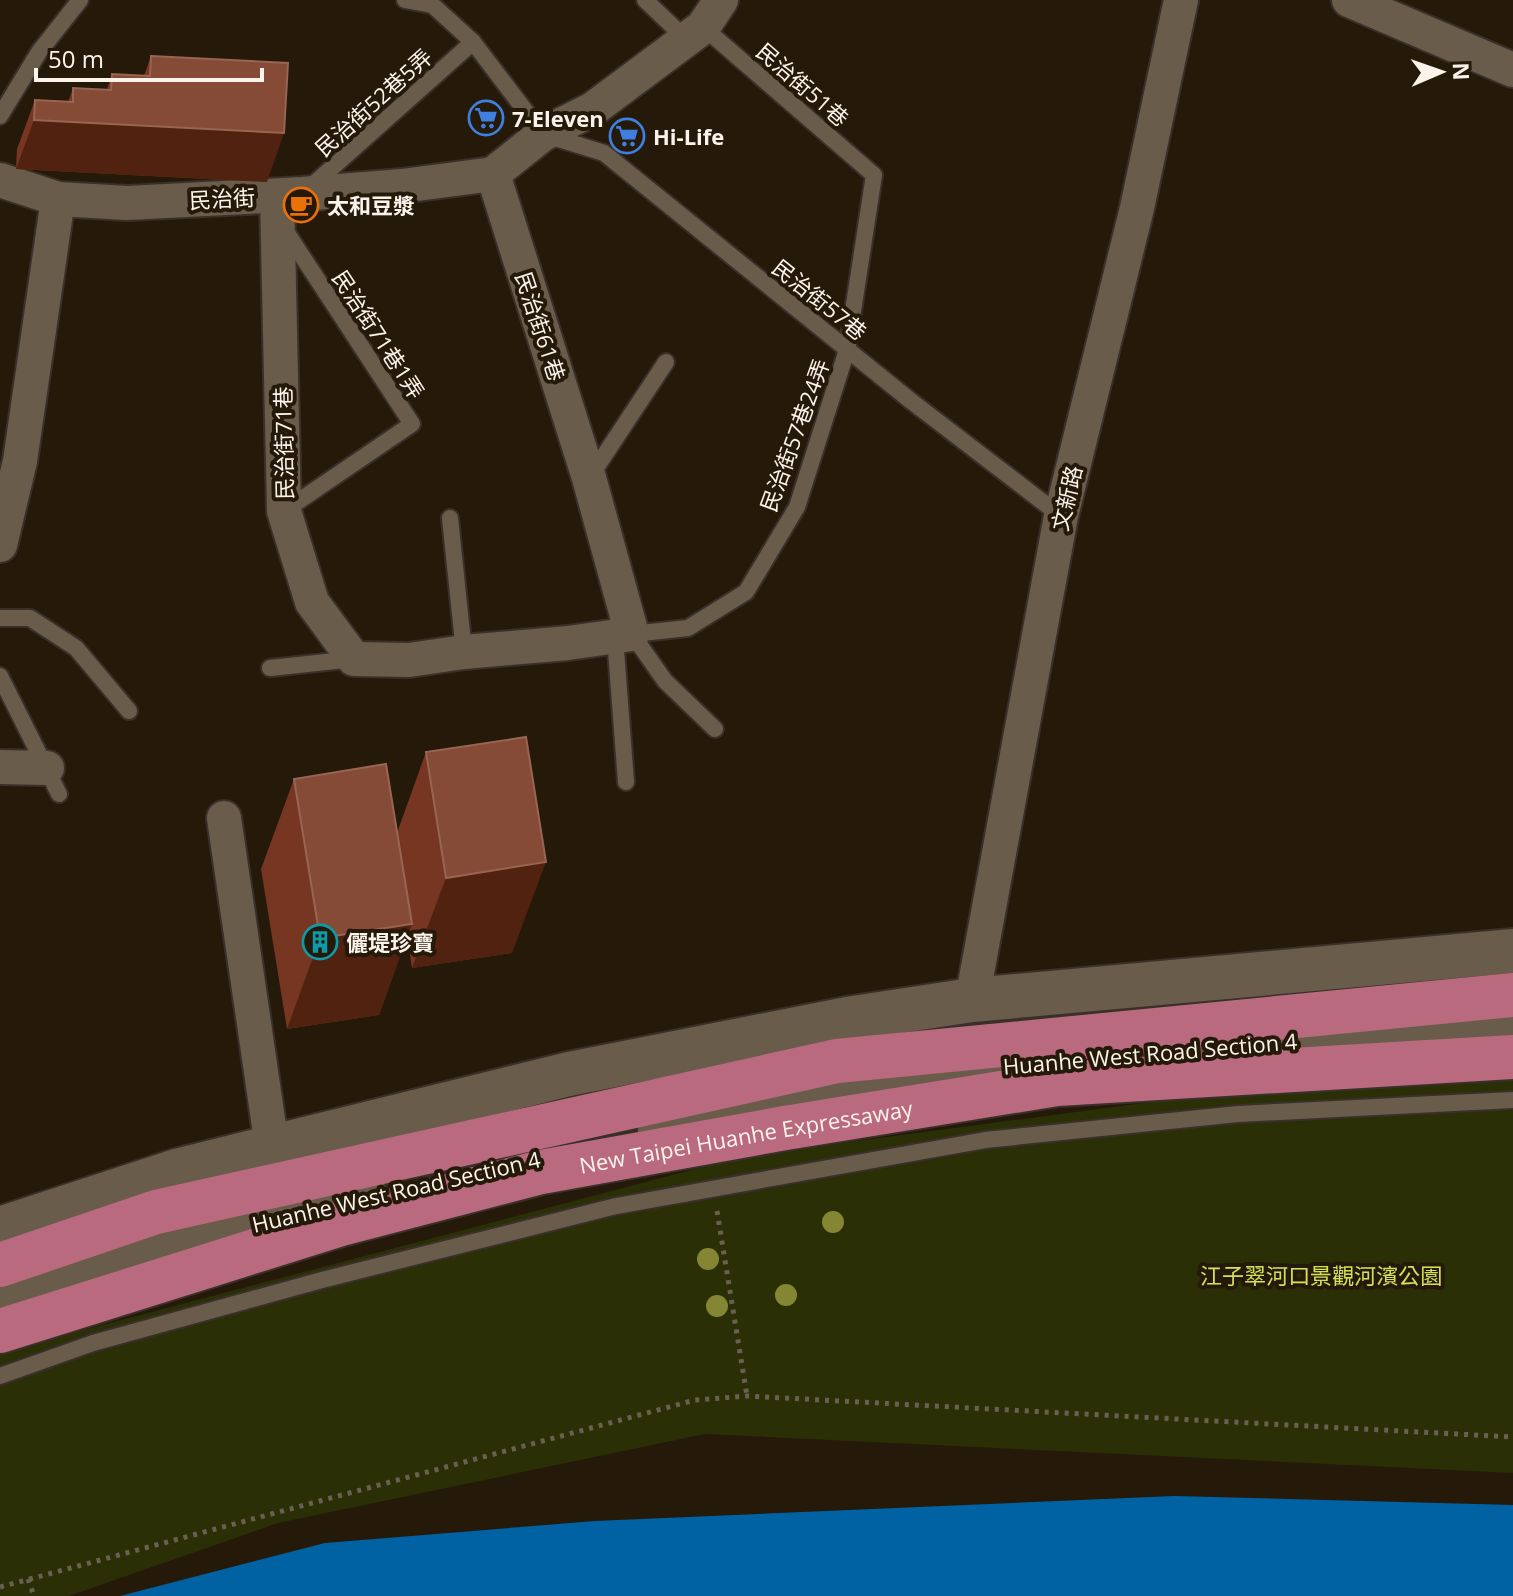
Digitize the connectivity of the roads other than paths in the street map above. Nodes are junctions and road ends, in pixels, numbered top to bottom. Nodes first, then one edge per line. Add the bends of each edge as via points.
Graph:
1 (80, 0) edge
2 (405, 0) edge
3 (645, 0) edge
4 (1181, 0) edge
5 (1349, 0) edge
6 (430, 2) edge
7 (703, 22) edge
8 (473, 42) junction
9 (1513, 70) edge
10 (0, 116) edge
11 (543, 134) junction
12 (493, 174) junction
13 (874, 175) joint
14 (0, 180) edge
15 (58, 199) junction
16 (286, 203) junction
17 (847, 350) junction
18 (666, 362) dead end
19 (589, 478) junction
20 (284, 511) junction
21 (1061, 516) junction
22 (450, 518) dead end
23 (0, 545) edge
24 (0, 618) edge
25 (624, 635) junction
26 (464, 652) junction
27 (354, 659) junction
28 (270, 668) dead end
29 (0, 676) edge
30 (129, 711) dead end
31 (715, 729) dead end
32 (0, 767) edge
33 (53, 781) joint
34 (626, 782) dead end
35 (224, 818) dead end
36 (1513, 951) edge
37 (1513, 995) edge
38 (972, 1000) junction
39 (1513, 1026) edge
40 (1513, 1057) edge
41 (684, 1095) junction
42 (1513, 1100) edge
43 (272, 1147) junction
44 (0, 1229) edge
45 (0, 1236) edge
46 (0, 1265) edge
47 (0, 1300) edge
48 (0, 1331) edge
49 (0, 1376) edge

1 - 10 lane via 39,52
2 - 6 lane
3 - 7 lane, 民治街51巷
4 - 21 street, 文新路 via 1137,208
5 - 9 street
6 - 8 lane
7 - 11 street via 593,109
7 - 13 lane, 民治街51巷
8 - 11 lane
8 - 16 lane, 民治街52巷5弄
11 - 12 street
11 - 17 lane, 民治街57巷 via 604,153
12 - 16 street, 民治街
12 - 19 street, 民治街61巷
13 - 17 lane, 民治街57巷24弄
14 - 15 street, 民治街
15 - 16 street, 民治街
15 - 23 street via 20,461
16 - 20 street, 民治街71巷
16 - 20 lane, 民治街71巷1弄 via 412,424
17 - 21 lane, 民治街57巷
17 - 25 lane, 民治街57巷24弄 via 797,507 746,592 688,628
18 - 19 lane
19 - 25 street, 民治街61巷
20 - 27 street, 民治街71巷 via 312,602
21 - 38 street, 文新路
22 - 26 lane
24 - 30 lane via 30,618 76,648
25 - 26 street
25 - 31 lane, 民治街61巷
25 - 34 lane
26 - 27 street via 409,660
27 - 28 lane
29 - 33 lane
32 - 33 street
35 - 43 street
36 - 38 main road
37 - 41 highway, New Taipei Huanhe Expressaway via 837,1061
38 - 43 main road via 569,1074
39 - 47 main road, Huanhe West Road Section 4 via 1049,1056 837,1091 170,1243
40 - 48 highway, New Taipei Huanhe Expressaway via 1057,1084 541,1172 341,1224
41 - 45 highway via 506,1115 193,1184
41 - 46 highway, New Taipei Huanhe Expressaway via 156,1212
42 - 49 lane via 1238,1114 985,1140 616,1206 93,1343
43 - 44 main road via 180,1170

